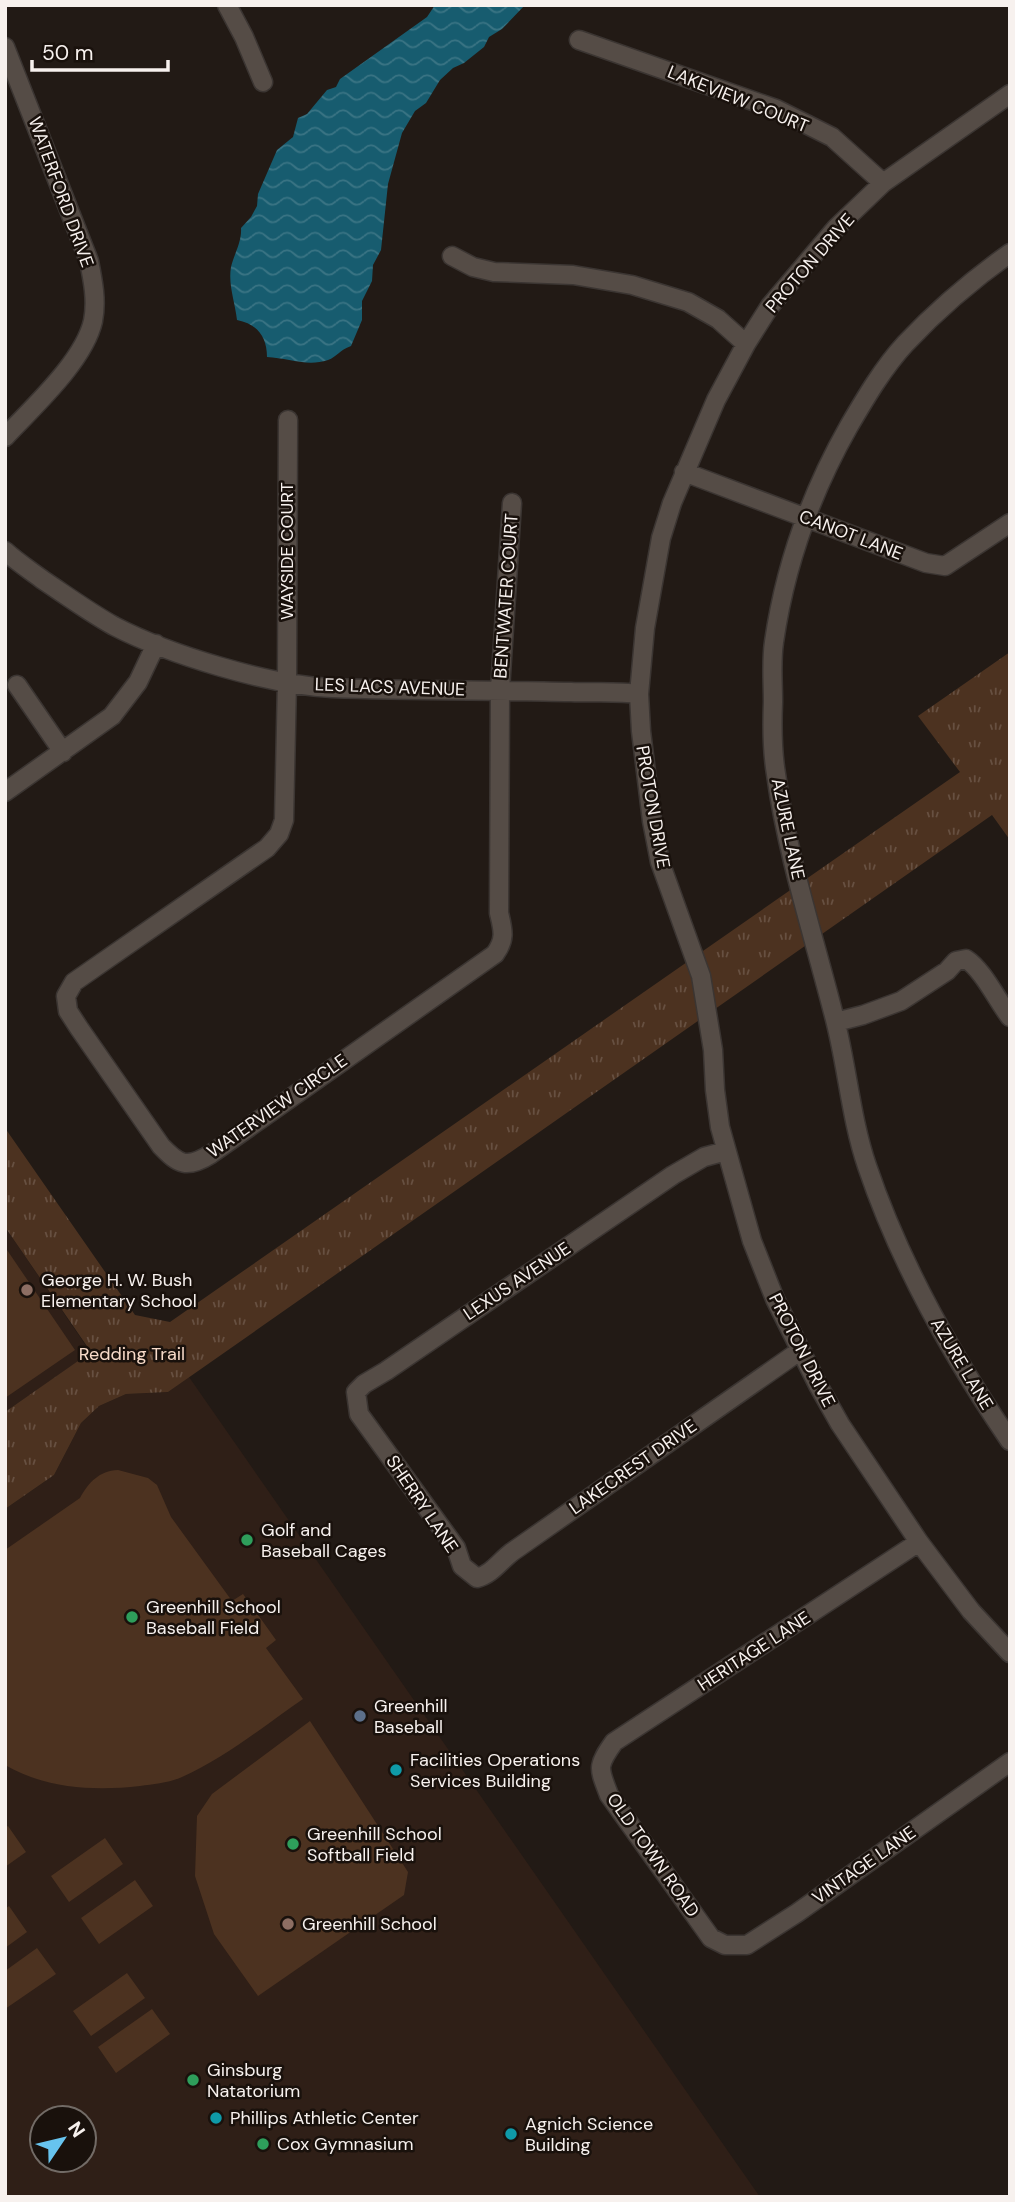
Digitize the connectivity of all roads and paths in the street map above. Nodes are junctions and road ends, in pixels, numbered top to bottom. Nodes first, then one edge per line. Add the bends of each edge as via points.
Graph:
1 (227, 5) edge
2 (579, 40) dead end
3 (5, 47) edge
4 (262, 82) dead end
5 (1010, 94) edge
6 (883, 183) junction
7 (1010, 253) edge
8 (452, 256) dead end
9 (746, 344) junction
10 (288, 420) dead end
11 (5, 437) edge
12 (684, 472) junction
13 (512, 503) dead end
14 (805, 517) junction
15 (1010, 523) edge
16 (5, 551) edge
17 (156, 644) junction
18 (287, 682) junction
19 (17, 685) dead end
20 (500, 690) junction
21 (639, 694) junction
22 (63, 752) junction
23 (5, 792) edge
24 (1010, 1017) edge
25 (836, 1022) junction
26 (726, 1151) junction
27 (800, 1350) junction
28 (376, 1438) joint
29 (1010, 1441) edge
30 (919, 1542) junction
31 (467, 1571) joint
32 (1010, 1653) edge
33 (1010, 1762) edge
34 (599, 1769) joint
35 (711, 1938) joint

1 - 4 street
2 - 6 street, LAKEVIEW COURT via 776,109 832,137
3 - 11 street, WATERFORD DRIVE via 89,261 94,287 93,321 76,358
5 - 6 street, PROTON DRIVE
6 - 9 street, PROTON DRIVE via 836,228 770,306
7 - 14 street, AZURE LANE via 904,345 870,390
8 - 9 street via 494,272 573,275 655,291 718,319
9 - 12 street, PROTON DRIVE
10 - 18 street, WAYSIDE COURT
12 - 14 street, CANOT LANE
12 - 21 street, PROTON DRIVE via 661,538
13 - 20 street, BENTWATER COURT
14 - 15 street, CANOT LANE via 945,566
14 - 25 street, AZURE LANE via 773,645 772,743 783,816
16 - 17 street, LES LACS AVENUE via 82,608
17 - 18 street, LES LACS AVENUE
17 - 22 street via 138,682 113,716
18 - 20 street, LES LACS AVENUE via 330,688
18 - 20 street, WATERVIEW CIRCLE via 284,820 279,834 267,848 74,982 65,996 68,1012 160,1146 176,1162 190,1163 211,1154 495,954 502,944
19 - 22 street
20 - 21 street, LES LACS AVENUE
21 - 26 street, PROTON DRIVE via 654,831 660,862 701,976
22 - 23 street
24 - 25 street via 978,967 966,959 956,961 901,1001
25 - 29 street, AZURE LANE via 866,1165 889,1223 960,1365
26 - 27 street, PROTON DRIVE via 752,1241
26 - 28 street, LEXUS AVENUE via 704,1157 673,1175 364,1384 356,1392 359,1414
27 - 30 street, PROTON DRIVE via 840,1424
27 - 31 street, LAKECREST DRIVE via 512,1552 491,1572 477,1578
28 - 31 street, SHERRY LANE via 456,1548
30 - 32 street, PROTON DRIVE via 971,1611
30 - 34 street, HERITAGE LANE via 614,1742
33 - 35 street, VINTAGE LANE via 747,1945 725,1945
34 - 35 street, OLD TOWN ROAD via 609,1795

